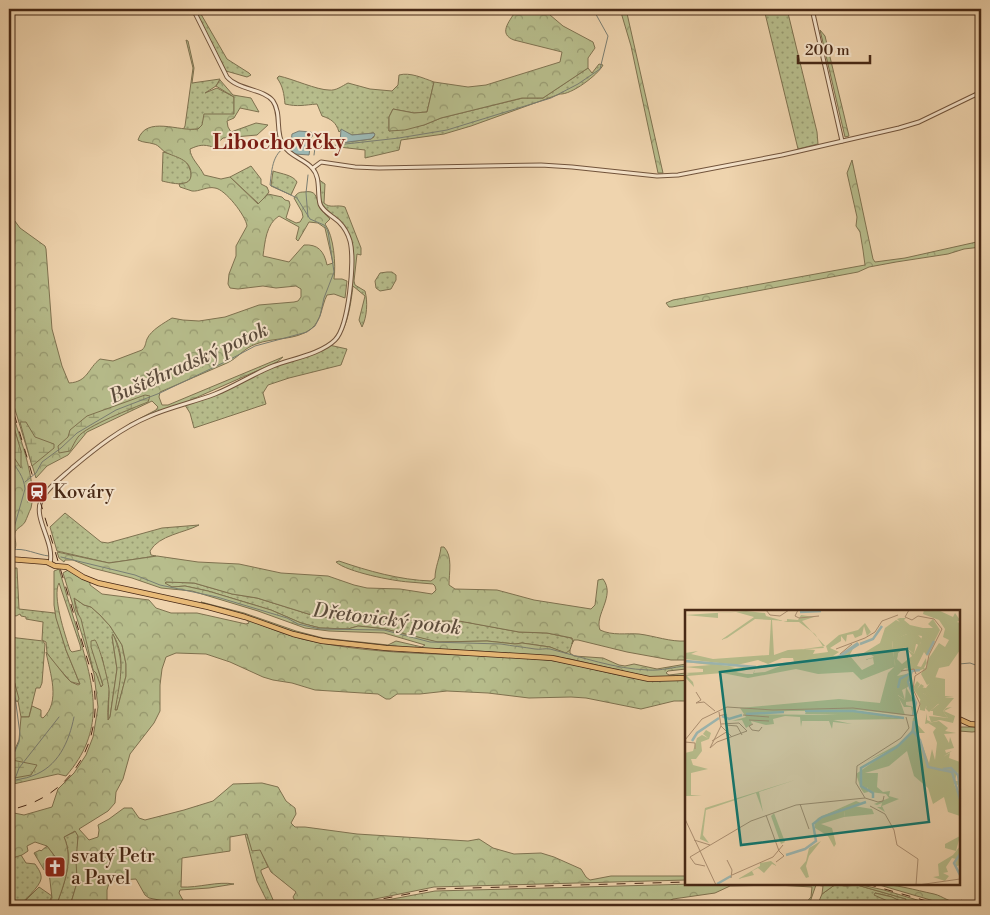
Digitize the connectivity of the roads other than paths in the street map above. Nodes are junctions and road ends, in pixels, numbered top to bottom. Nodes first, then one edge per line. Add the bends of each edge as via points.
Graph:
1 (193, 9) edge
2 (812, 9) edge
3 (981, 92) edge
4 (842, 141) junction
5 (313, 168) junction
6 (11, 560) edge
7 (50, 563) junction
8 (685, 678) edge
9 (960, 719) edge
10 (981, 725) edge

1 - 5 street via 227,77 270,98 276,108 283,145 290,154
2 - 4 street
3 - 4 street via 919,122
4 - 5 street via 665,176 541,165 379,168 321,162
5 - 7 street via 318,179 321,205 346,231 352,252 351,287 337,339 320,350 272,366 217,393 149,416 90,454 56,483 40,502 40,514 51,551
6 - 7 main road
7 - 8 main road via 67,567 98,583 208,607 322,641 552,658 649,679
9 - 10 main road

